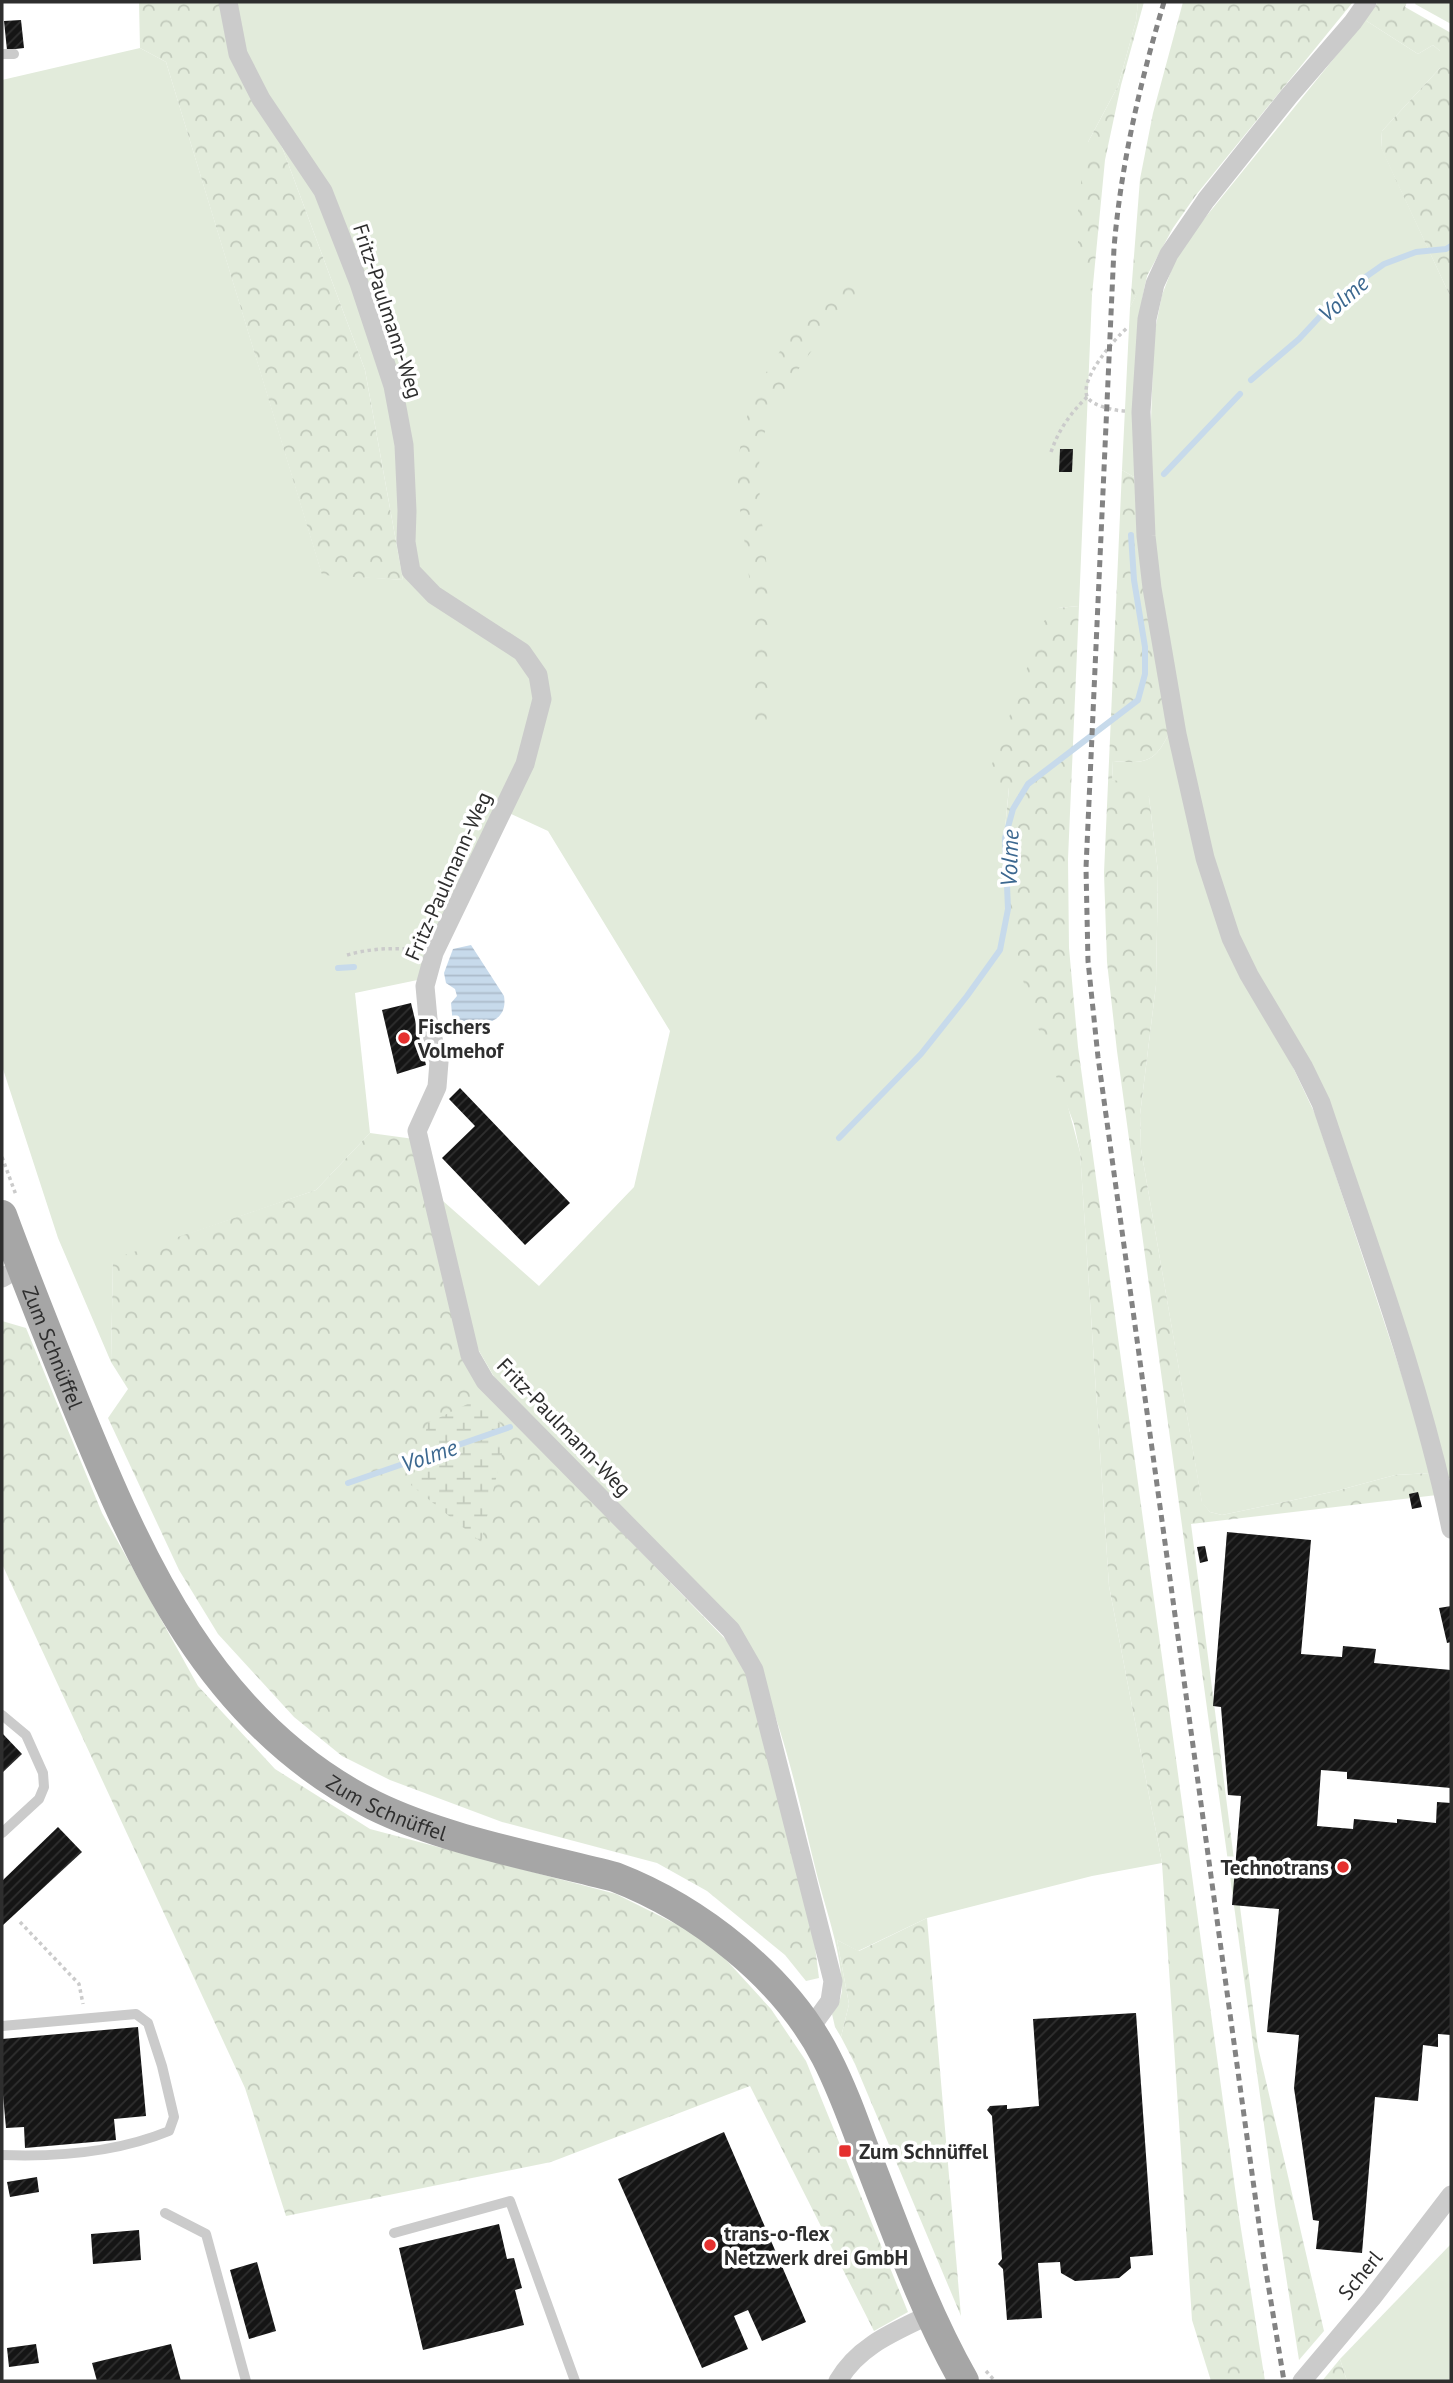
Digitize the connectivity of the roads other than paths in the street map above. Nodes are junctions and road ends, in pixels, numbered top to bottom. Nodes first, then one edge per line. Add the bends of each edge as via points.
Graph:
1 (228, 2) edge
2 (1367, 2) edge
3 (2, 54) edge
4 (14, 54) dead end
5 (11, 1210) edge
6 (11, 1273) edge
7 (1448, 1501) edge
8 (1451, 1529) edge
9 (2, 1715) edge
10 (2, 1833) edge
11 (2, 2026) edge
12 (809, 2030) junction
13 (2, 2155) edge
14 (1451, 2195) edge
15 (165, 2213) dead end
16 (394, 2233) dead end
17 (929, 2315) junction
18 (246, 2381) edge
19 (575, 2381) edge
20 (838, 2381) edge
21 (964, 2381) edge
22 (1302, 2381) edge

1 - 12 street, Fritz-Paulmann-Weg via 238,54 261,99 323,191 393,386 404,444 411,571 434,596 522,652 538,675 542,699 525,764 435,953 425,986 439,1062 437,1087 417,1132 470,1355 485,1381 731,1630 754,1670 833,1981 830,2001
2 - 7 street via 1206,200 1169,254 1155,285 1147,319 1141,412 1146,536 1177,734 1216,898 1249,975 1321,1103
3 - 4 lane
5 - 6 main road, Zum Schnüffel
6 - 12 main road, Zum Schnüffel via 156,1581 196,1649 277,1742 327,1779 373,1805 420,1824 615,1877 673,1904 744,1956 776,1987
7 - 8 street
9 - 10 lane via 26,1734 43,1773 44,1787 39,1799
11 - 13 lane via 136,2014 148,2023 174,2117 169,2132 116,2147
12 - 17 main road, Zum Schnüffel via 845,2099
14 - 22 street, Scherl
15 - 18 lane via 206,2234
16 - 19 lane via 510,2202
17 - 20 street via 876,2340 848,2364
17 - 21 main road, Zum Schnüffel

